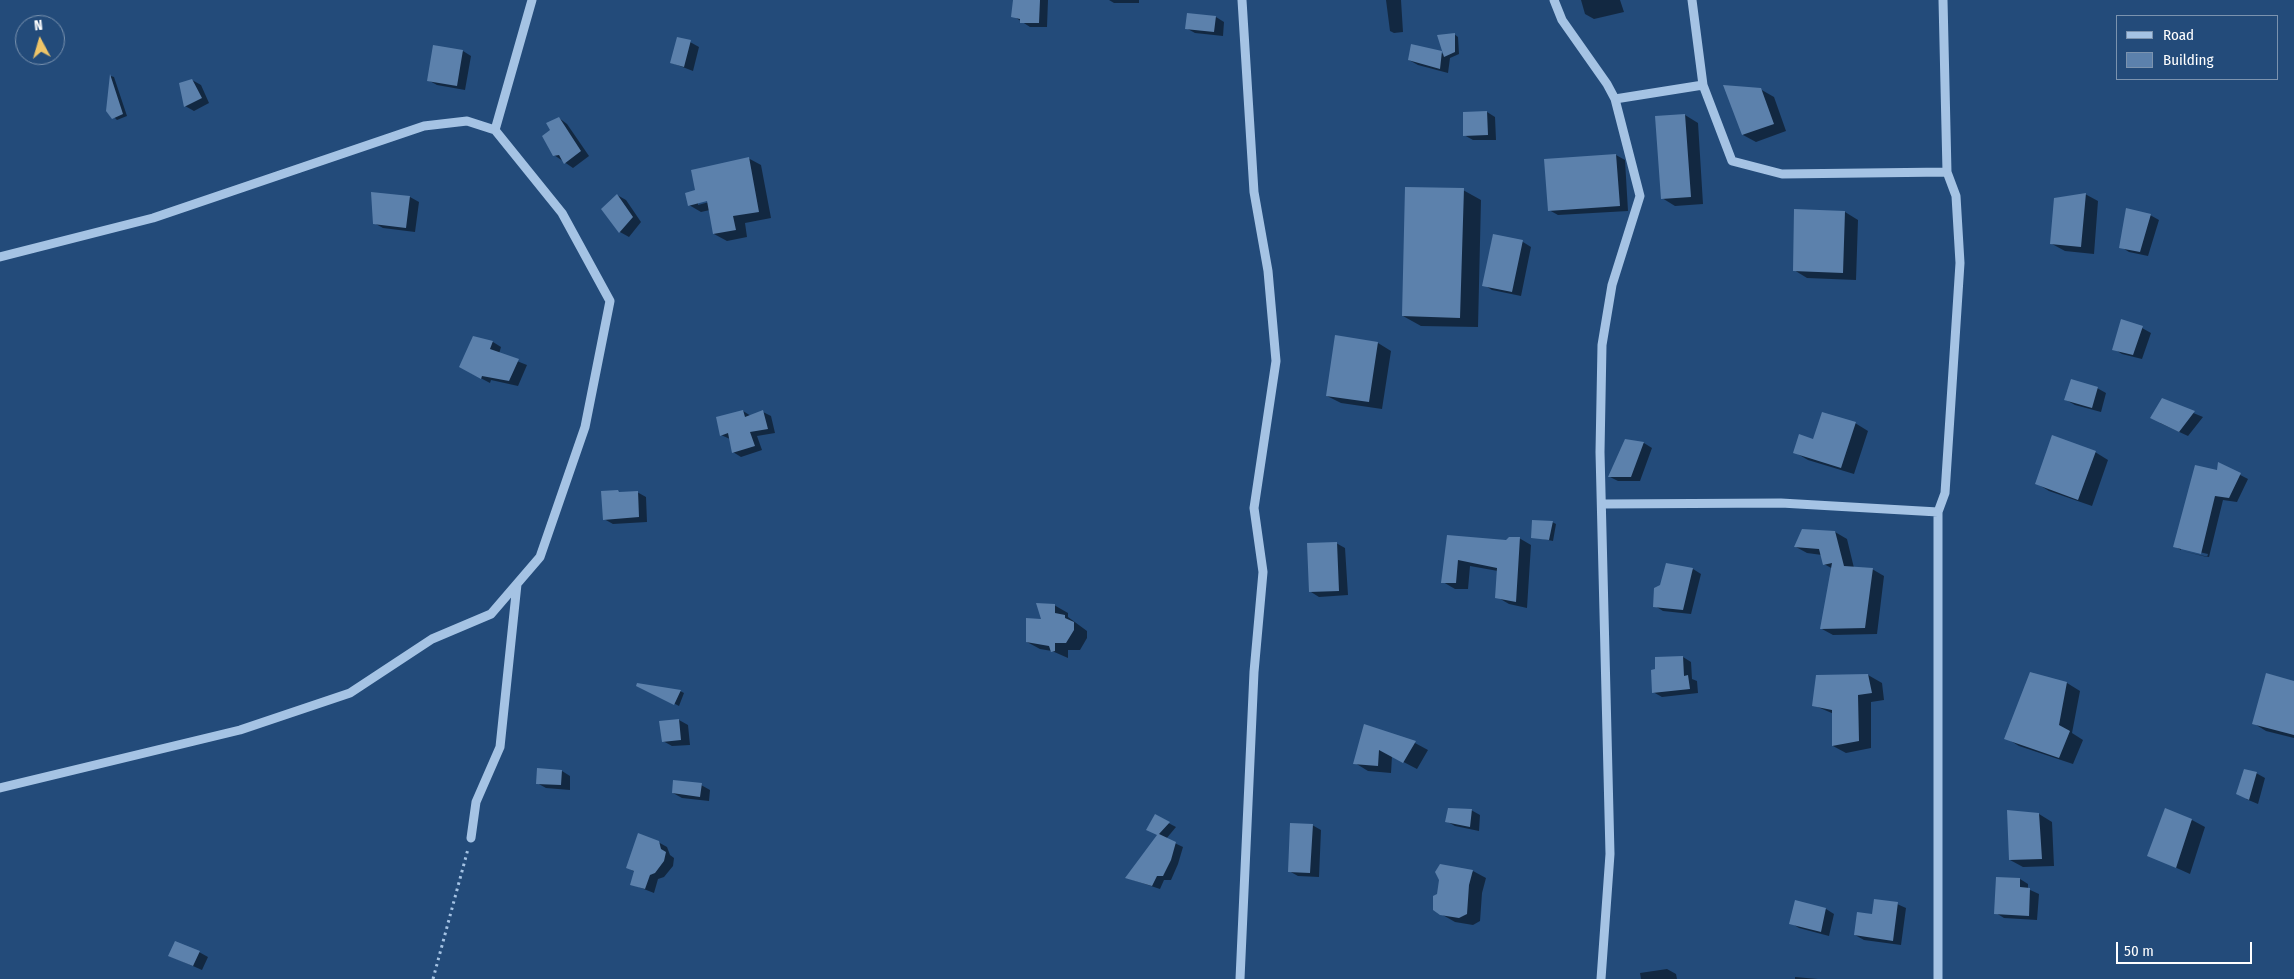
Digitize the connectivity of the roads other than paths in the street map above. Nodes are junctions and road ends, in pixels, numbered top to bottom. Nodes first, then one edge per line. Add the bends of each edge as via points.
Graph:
1 (532, 0) edge
2 (1242, 0) edge
3 (1554, 0) edge
4 (1692, 0) edge
5 (1943, 0) edge
6 (1703, 85) junction
7 (1615, 99) junction
8 (495, 130) junction
9 (1947, 172) junction
10 (0, 257) edge
11 (1602, 504) junction
12 (1938, 512) junction
13 (517, 584) junction
14 (0, 788) edge
15 (471, 838) road end
16 (1240, 979) edge
17 (1601, 979) edge
18 (1938, 979) edge

1 - 8 street
2 - 16 street via 1254,192 1268,272 1276,360 1254,508 1263,572 1254,672
3 - 7 street via 1562,20
4 - 6 street
5 - 9 street
6 - 7 street
6 - 9 street via 1732,161 1782,174
7 - 11 street via 1640,196 1612,285 1602,345
8 - 10 street via 467,121 424,126 152,218
8 - 13 street via 562,213 610,301 585,427 540,557
9 - 12 street via 1956,196 1960,263 1945,493
11 - 12 street via 1781,503
11 - 17 street via 1610,854
12 - 18 street
13 - 14 street via 491,614 432,639 350,693 240,730
13 - 15 street via 500,747 476,802

